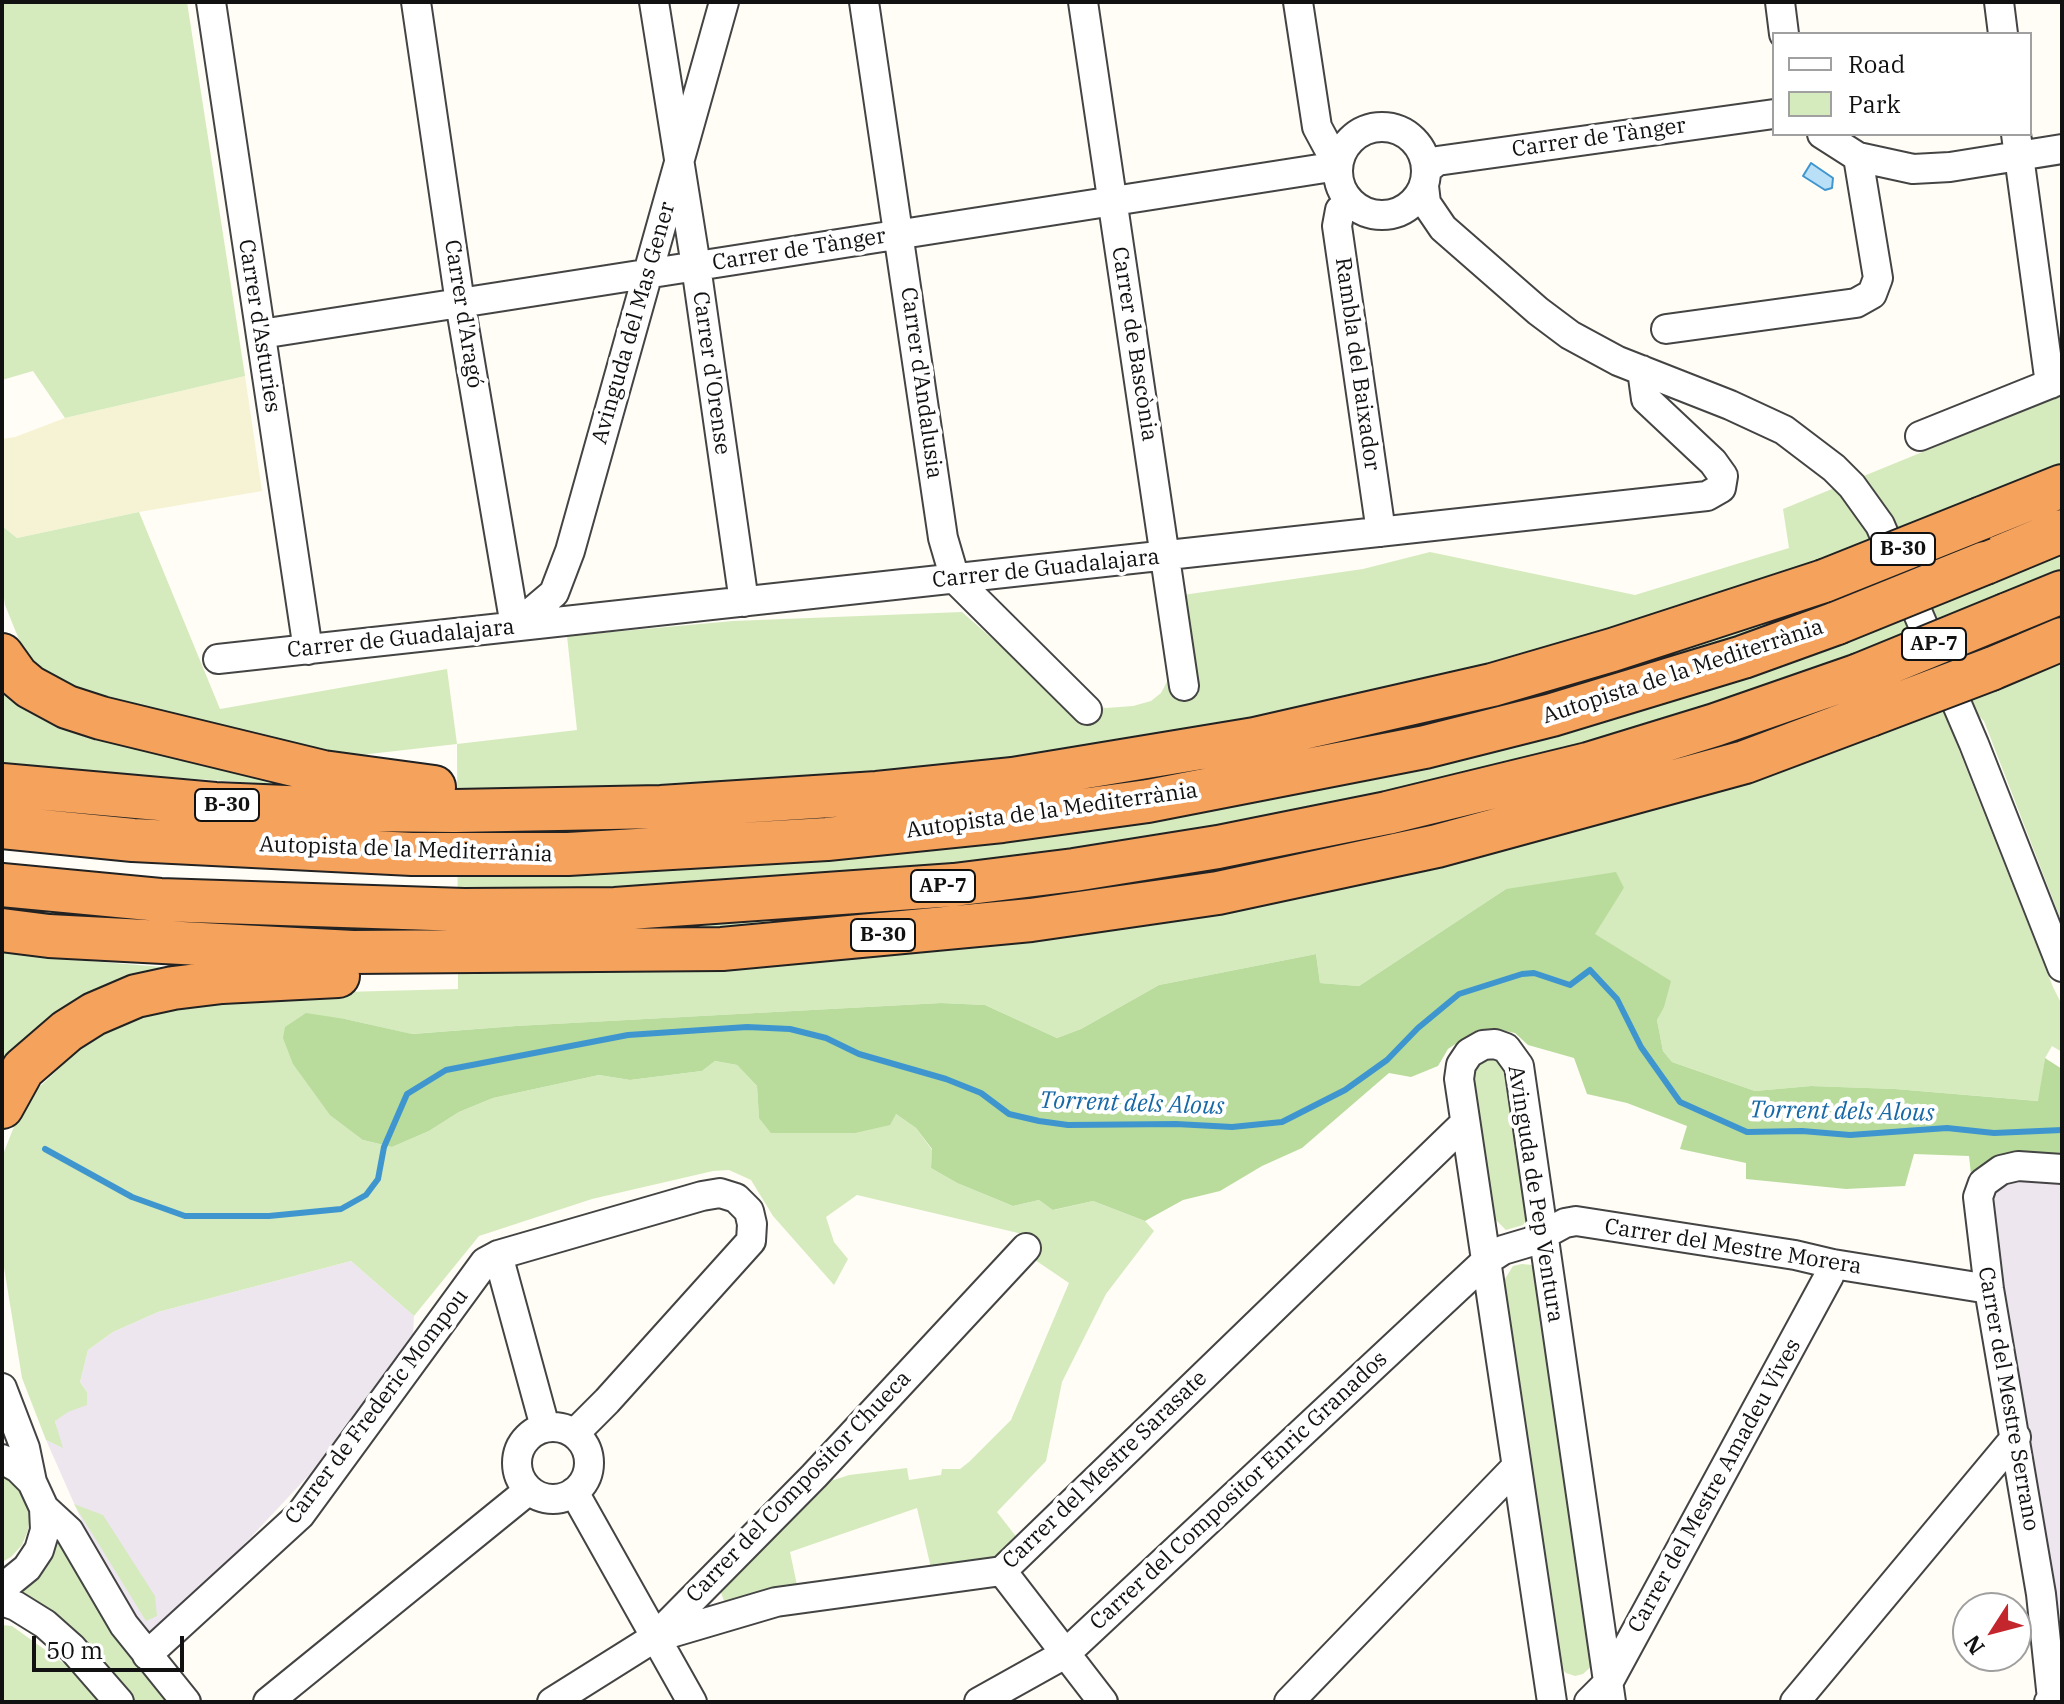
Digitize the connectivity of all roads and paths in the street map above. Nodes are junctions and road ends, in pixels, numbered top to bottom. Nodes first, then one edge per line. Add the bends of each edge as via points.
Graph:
1 (211, 2) edge
2 (416, 2) edge
3 (654, 2) edge
4 (724, 2) edge
5 (864, 2) edge
6 (1083, 2) edge
7 (1298, 2) edge
8 (1780, 2) edge
9 (1999, 2) edge
10 (1784, 32) edge
11 (2003, 32) edge
12 (1311, 80) junction
13 (1772, 114) edge
14 (1361, 133) junction
15 (1825, 136) edge
16 (2017, 146) edge
17 (2062, 149) edge
18 (1858, 157) junction
19 (678, 163) junction
20 (1338, 166) junction
21 (1425, 177) junction
22 (1112, 201) junction
23 (1351, 203) junction
24 (1391, 215) junction
25 (1443, 228) junction
26 (900, 234) junction
27 (696, 266) junction
28 (650, 273) junction
29 (460, 303) junction
30 (1666, 329) dead end
31 (261, 334) junction
32 (1642, 370) junction
33 (2056, 382) edge
34 (1920, 436) dead end
35 (2062, 486) edge
36 (2062, 531) edge
37 (1381, 532) junction
38 (1166, 555) junction
39 (955, 579) junction
40 (2062, 592) edge
41 (744, 602) junction
42 (515, 626) junction
43 (308, 650) junction
44 (2, 655) edge
45 (2036, 658) edge
46 (218, 659) dead end
47 (1184, 686) dead end
48 (1087, 710) dead end
49 (4, 785) edge
50 (763, 799) junction
51 (3, 828) edge
52 (2, 885) edge
53 (2, 930) edge
54 (722, 949) junction
55 (2062, 967) edge
56 (2, 1107) edge
57 (1465, 1123) junction
58 (2062, 1169) edge
59 (1543, 1235) junction
60 (1026, 1248) dead end
61 (498, 1255) junction
62 (1486, 1261) junction
63 (1833, 1264) junction
64 (1989, 1289) junction
65 (2, 1388) edge
66 (545, 1427) junction
67 (575, 1433) junction
68 (2016, 1437) junction
69 (2, 1459) edge
70 (1515, 1468) junction
71 (32, 1482) junction
72 (529, 1490) junction
73 (574, 1492) junction
74 (44, 1508) junction
75 (1002, 1571) junction
76 (2, 1584) edge
77 (2, 1601) edge
78 (654, 1638) junction
79 (1065, 1654) junction
80 (147, 1655) junction
81 (1602, 1696) edge
82 (2051, 1701) edge
83 (119, 1702) edge
84 (186, 1702) edge
85 (268, 1702) edge
86 (552, 1702) edge
87 (692, 1702) edge
88 (979, 1702) edge
89 (1103, 1702) edge
90 (1289, 1702) edge
91 (1552, 1702) edge
92 (1795, 1702) edge

1 - 31 street, Carrer d'Asturies
2 - 29 street, Carrer d'Aragó
3 - 19 street, Carrer d'Orense
4 - 19 street, Avinguda del Mas Gener
5 - 26 street, Carrer d'Andalusia
6 - 22 street, Carrer de Bascònia
7 - 12 street
8 - 10 street
9 - 11 street
12 - 14 street via 1334,118
12 - 20 street via 1317,127
13 - 21 street, Carrer de Tànger via 1437,161
14 - 20 street via 1351,139
14 - 21 street via 1372,128 1402,132 1419,148
15 - 18 street
16 - 17 street
16 - 18 street via 1950,167 1913,169
16 - 33 street
18 - 30 street via 1878,278 1872,294 1856,303
19 - 27 street, Carrer d'Orense
19 - 28 street, Avinguda del Mas Gener
20 - 22 street, Carrer de Tànger
20 - 23 street via 1339,184
21 - 24 street via 1418,197
21 - 25 street via 1426,203
22 - 26 street, Carrer de Tànger
22 - 38 street, Carrer de Bascònia
23 - 24 street via 1363,212
23 - 37 street, Rambla del Baixador via 1340,210 1337,226
24 - 25 street via 1411,214
25 - 32 street via 1570,335
26 - 27 street, Carrer de Tànger
26 - 39 street, Carrer d'Andalusia via 943,538
27 - 28 street, Carrer de Tànger
27 - 41 street, Carrer d'Orense
28 - 29 street, Carrer de Tànger
28 - 42 street, Avinguda del Mas Gener via 554,593
29 - 31 street, Carrer de Tànger
29 - 42 street, Carrer d'Aragó
31 - 43 street, Carrer d'Asturies
32 - 37 street, Carrer de Guadalajara via 1646,399 1713,462 1723,476 1721,488 1707,496
32 - 55 street via 1784,430 1834,468 1869,507 1974,744
33 - 34 street
35 - 50 highway, B-30, bridge via 1824,581 1492,685 1255,739 1013,779
36 - 51 highway, Autopista de la Mediterrània / AP-7, bridge via 1743,657 1552,715 1425,747 1162,799 827,839 568,854 398,853
37 - 38 street, Carrer de Guadalajara
38 - 39 street, Carrer de Guadalajara
38 - 47 street, Carrer de Bascònia
39 - 41 street, Carrer de Guadalajara
39 - 48 street, Carrer d'Andalusia
40 - 52 highway, AP-7, bridge via 1859,675 1588,764 1387,813 1074,870 954,885 615,909 160,900
41 - 42 street, Carrer de Guadalajara
42 - 43 street, Carrer de Guadalajara
43 - 46 street, Carrer de Guadalajara
44 - 50 highway via 30,687 67,707 323,772 504,793
45 - 54 highway, B-30, bridge via 1745,762 1437,846 1218,893 1031,920
49 - 50 highway, B-30 via 215,804 358,810 661,807
53 - 54 highway, B-30 via 353,952
54 - 56 highway via 623,964 277,978 136,996 67,1031 23,1069
57 - 59 street, Avinguda de Pep Ventura via 1461,1065 1483,1045 1506,1048 1519,1066
57 - 62 street, Avinguda de Pep Ventura
57 - 75 street, Carrer del Mestre Sarasate
58 - 64 street, Carrer del Mestre Serrano via 2018,1166 1983,1183 1978,1197
59 - 62 street, Carrer del Mestre Morera
59 - 63 street, Carrer del Mestre Morera via 1576,1221
59 - 81 street, Avinguda de Pep Ventura
60 - 78 street, Carrer del Compositor Chueca
61 - 66 street
61 - 67 street via 720,1193 736,1198 749,1211 751,1241
61 - 80 street, Carrer de Frederic Mompou via 485,1262 300,1515
62 - 70 street, Avinguda de Pep Ventura
62 - 79 street, Carrer del Compositor Enric Granados
63 - 64 street, Carrer del Mestre Morera
63 - 81 street, Carrer del Mestre Amadeu Vives
64 - 68 street, Carrer del Mestre Serrano
65 - 71 street
66 - 67 street
66 - 72 street via 524,1440 518,1451 517,1468
67 - 73 street via 589,1456 589,1469
68 - 82 street, Carrer del Mestre Serrano via 2041,1594
68 - 92 street
69 - 71 street
70 - 90 street
70 - 91 street, Avinguda de Pep Ventura
71 - 74 street
72 - 73 street via 550,1499
72 - 85 street
73 - 78 street
74 - 76 street via 39,1550 27,1568
74 - 80 street via 69,1531
75 - 78 street, Carrer del Mestre Sarasate via 776,1602
75 - 79 street
77 - 83 street via 45,1624
78 - 86 street, Carrer del Compositor Chueca
78 - 87 street
79 - 88 street, Carrer del Compositor Enric Granados
79 - 89 street
80 - 84 street

